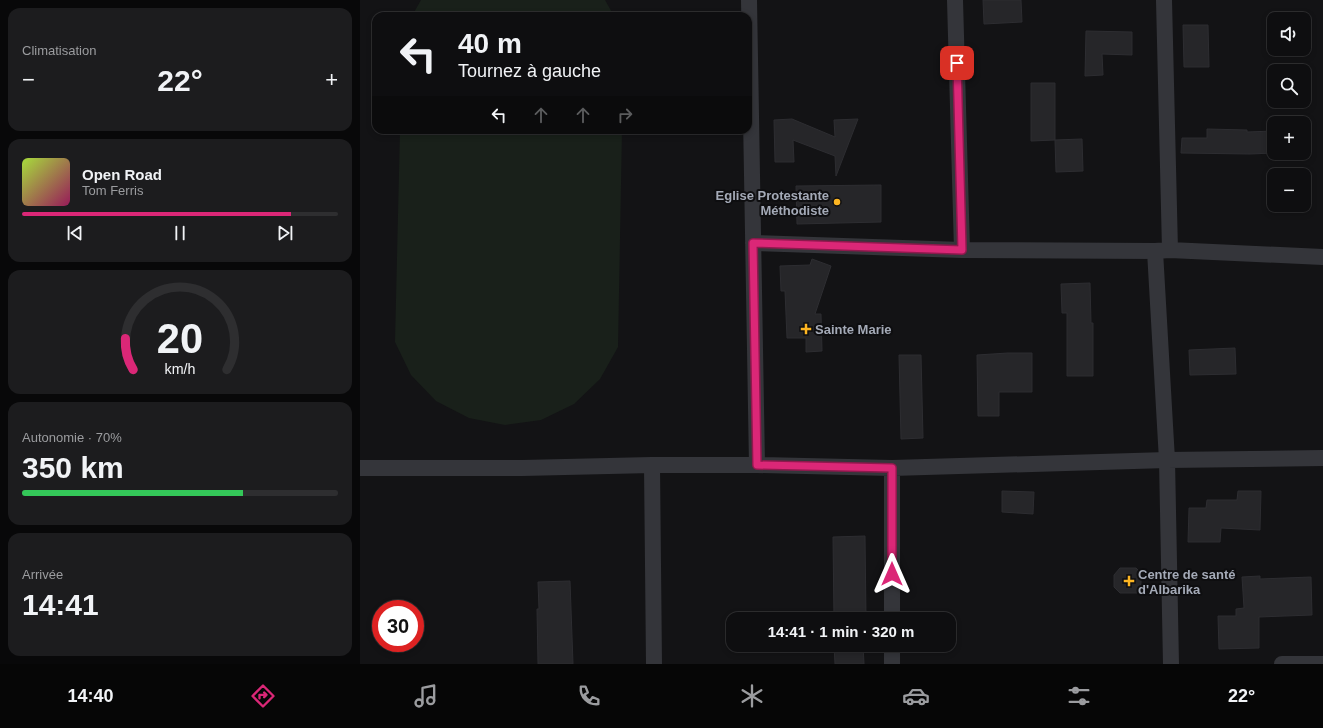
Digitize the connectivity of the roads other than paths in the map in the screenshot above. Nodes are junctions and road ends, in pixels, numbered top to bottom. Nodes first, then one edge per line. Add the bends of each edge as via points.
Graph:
1 (749, 0) edge
2 (955, 0) edge
3 (1164, 0) edge
4 (749, 12) edge
5 (751, 134) edge
6 (753, 243) junction
7 (962, 250) junction
8 (1162, 251) junction
9 (1323, 257) edge
10 (1323, 458) edge
11 (1167, 460) junction
12 (652, 465) junction
13 (757, 465) junction
14 (360, 468) edge
15 (892, 468) junction
16 (892, 612) edge
17 (892, 652) edge
18 (654, 664) edge
19 (892, 664) edge
20 (1171, 664) edge
21 (1282, 664) edge
22 (1323, 664) edge

1 - 4 street
2 - 7 street
3 - 8 street
5 - 6 street
6 - 7 street
6 - 13 street
7 - 8 street
8 - 9 street
8 - 11 street
10 - 11 street
11 - 15 street
11 - 20 street
12 - 13 street
12 - 14 street
12 - 18 street
13 - 15 street
15 - 16 street
17 - 19 street
21 - 22 street

